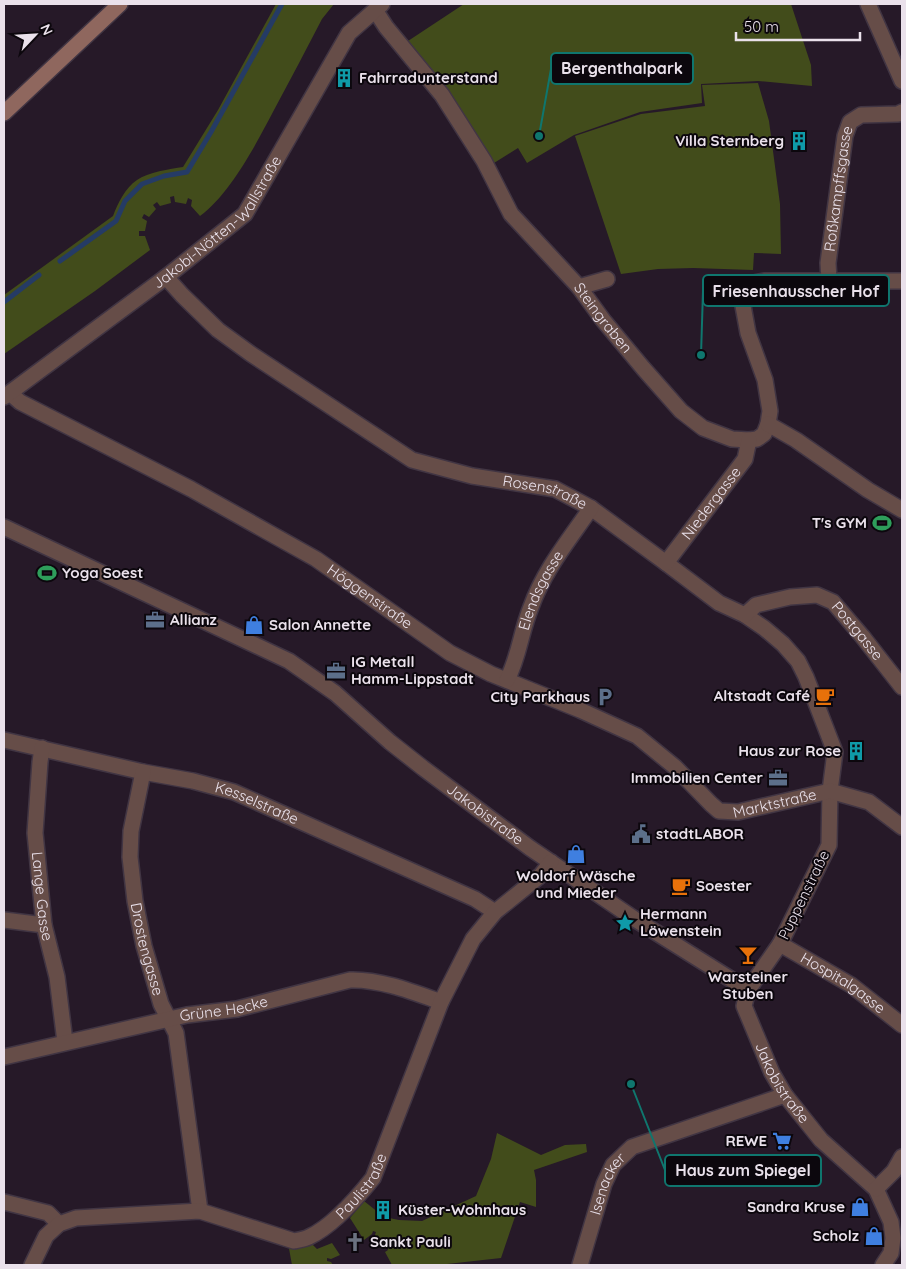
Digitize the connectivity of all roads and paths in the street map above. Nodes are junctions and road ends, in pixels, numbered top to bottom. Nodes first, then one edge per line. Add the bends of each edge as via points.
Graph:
1 (120, 4) edge
2 (868, 4) edge
3 (378, 7) edge
4 (902, 81) edge
5 (902, 112) edge
6 (4, 113) edge
7 (166, 277) junction
8 (607, 279) dead end
9 (829, 280) junction
10 (902, 281) edge
11 (579, 287) junction
12 (7, 395) edge
13 (768, 424) junction
14 (749, 440) junction
15 (591, 508) junction
16 (902, 510) edge
17 (4, 527) edge
18 (666, 562) junction
19 (745, 615) junction
20 (507, 680) junction
21 (902, 687) edge
22 (4, 740) edge
23 (42, 748) junction
24 (143, 772) junction
25 (830, 791) junction
26 (719, 811) joint
27 (902, 827) edge
28 (551, 862) junction
29 (495, 912) junction
30 (4, 920) edge
31 (44, 925) junction
32 (780, 944) junction
33 (748, 990) junction
34 (441, 1002) junction
35 (170, 1019) junction
36 (902, 1025) edge
37 (65, 1042) junction
38 (4, 1057) edge
39 (785, 1095) junction
40 (902, 1157) edge
41 (898, 1175) edge
42 (876, 1189) junction
43 (4, 1202) edge
44 (200, 1211) junction
45 (59, 1224) junction
46 (32, 1265) edge
47 (580, 1265) edge
48 (883, 1265) edge

1 - 6 street
2 - 4 street
3 - 7 street, Jakobi-Nötten-Wallstraße via 349,33 245,214
3 - 11 street, Steingraben via 386,27 442,95 484,161 511,214
5 - 9 street, Roßkampffsgasse via 861,115 850,122 830,253
7 - 12 street, Jakobi-Nötten-Wallstraße
7 - 15 street, Rosenstraße via 224,334 412,460 472,476 555,488
8 - 11 street
9 - 10 street
9 - 13 street via 764,281 748,284 741,295 748,333 765,380 770,411
11 - 14 street, Steingraben via 681,411 703,428 719,435
12 - 20 street, Höggenstraße via 191,489 316,559 450,653
13 - 14 street via 764,434
13 - 16 street
14 - 18 street, Niedergasse via 745,459
15 - 18 street, Rosenstraße
15 - 20 street, Elendsgasse via 552,563 531,607
17 - 28 street, Jakobistraße via 289,661 335,693 417,762
18 - 19 street, Rosenstraße via 719,603
19 - 21 street, Postgasse via 756,605 790,597 817,596 833,602
19 - 25 street, Rosenstraße via 783,644 798,661 806,677 835,752
20 - 26 street, Höggenstraße via 637,736 675,767
22 - 23 street, Kesselstraße
23 - 24 street, Kesselstraße
23 - 31 street, Lange Gasse via 36,833
24 - 29 street, Kesselstraße via 193,780 234,792 475,898
24 - 35 street, Drostengasse via 131,831 130,856 144,946 162,1004
25 - 26 street, Marktstraße via 738,812
25 - 27 street via 869,802
25 - 32 street, Puppenstraße via 828,845
28 - 29 street, Paulistraße
28 - 33 street, Jakobistraße via 632,918
29 - 34 street, Paulistraße via 473,939
30 - 31 street
31 - 37 street, Lange Gasse via 57,977
32 - 33 street, Puppenstraße
32 - 36 street, Hospitalgasse via 851,985
33 - 39 street, Jakobistraße via 744,1006 772,1073
34 - 35 street, Grüne Hecke via 365,980 350,980 237,1009
34 - 44 street, Paulistraße via 373,1178 330,1223 309,1237 294,1241
35 - 37 street, Grüne Hecke
35 - 44 street, Drostengasse via 176,1034
37 - 38 street, Grüne Hecke
39 - 42 street, Jakobistraße via 821,1140
39 - 47 street, Isenacker via 632,1147 613,1165 604,1184
40 - 41 street
41 - 42 street
42 - 48 street via 891,1222 893,1238 891,1253
43 - 45 street via 48,1213
44 - 45 street, Paulistraße via 76,1218
45 - 46 street via 46,1236

